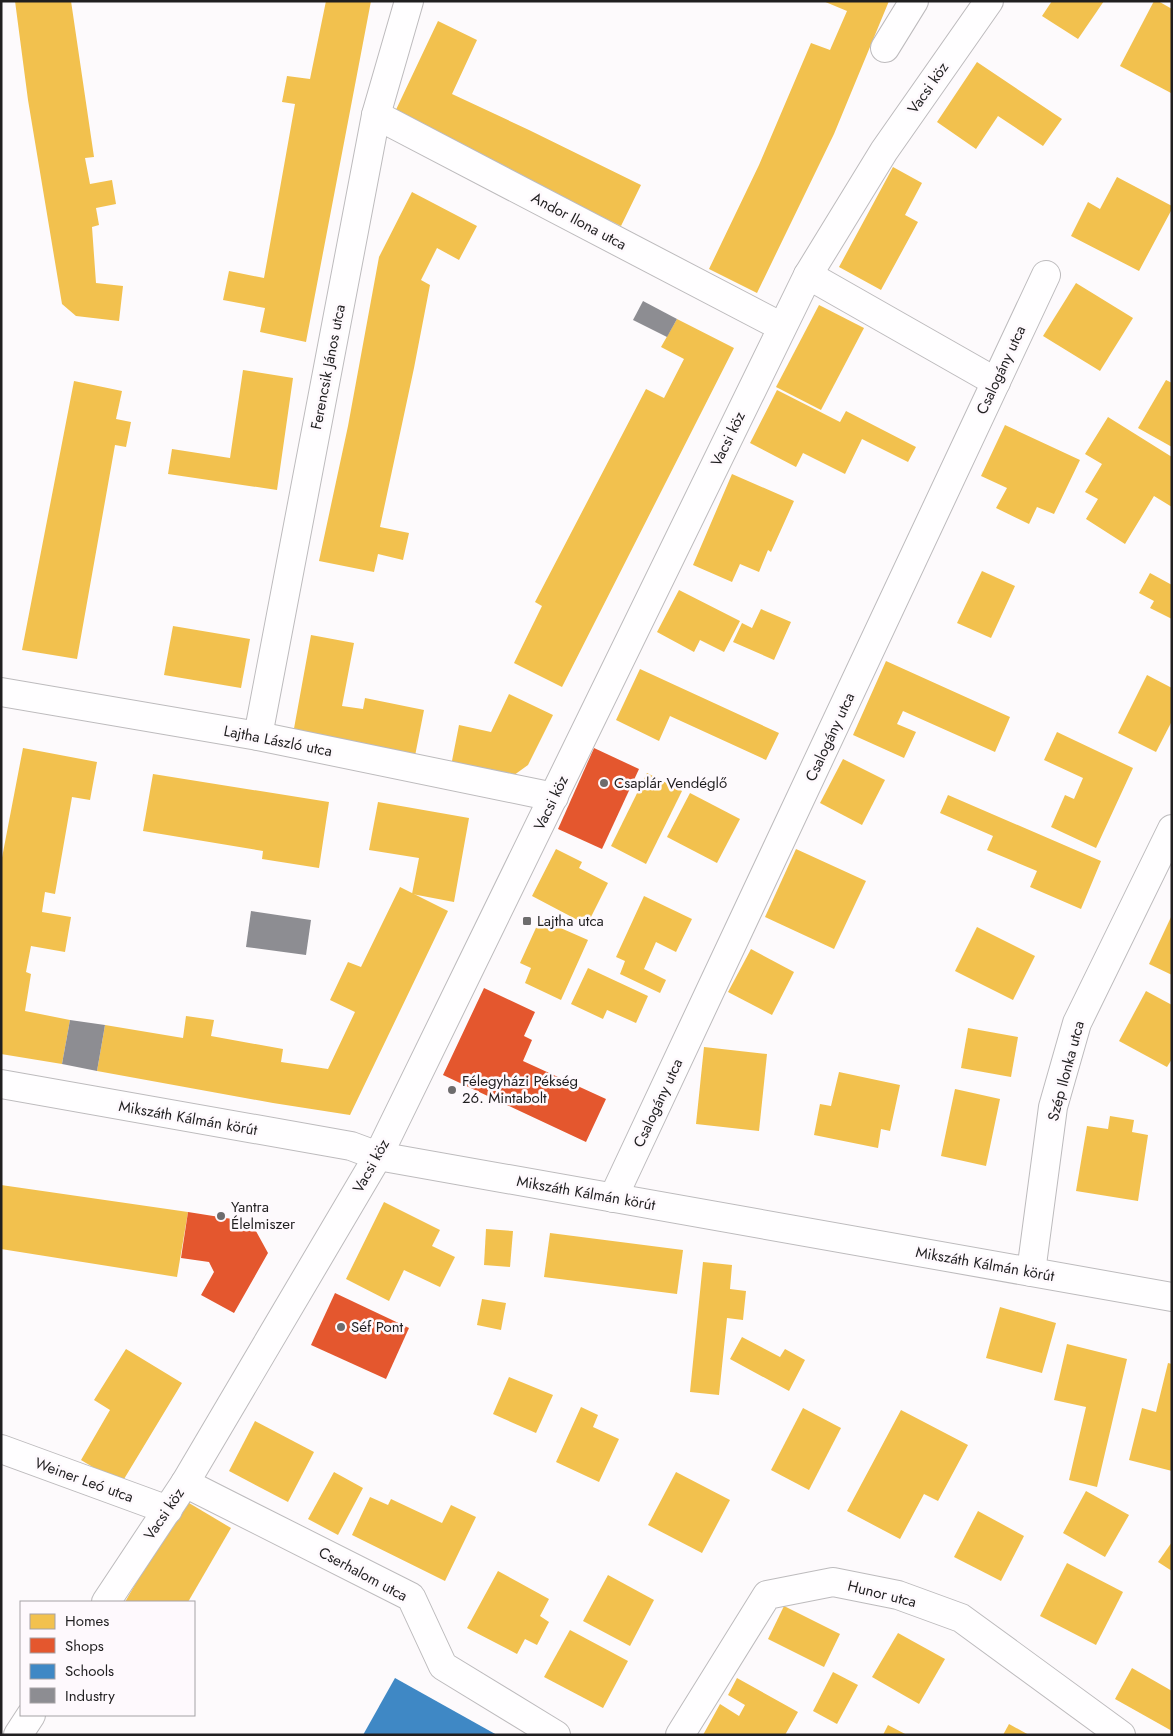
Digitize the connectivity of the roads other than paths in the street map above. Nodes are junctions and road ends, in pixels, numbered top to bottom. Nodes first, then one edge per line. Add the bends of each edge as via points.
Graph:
1 (409, 1) edge
2 (914, 1) edge
3 (989, 1) edge
4 (885, 48) dead end
5 (376, 114) junction
6 (808, 275) junction
7 (1046, 275) dead end
8 (782, 327) junction
9 (996, 382) junction
10 (1, 692) edge
11 (258, 736) junction
12 (554, 797) junction
13 (1172, 829) edge
14 (1, 1084) edge
15 (378, 1156) junction
16 (613, 1198) junction
17 (1031, 1272) junction
18 (1172, 1297) edge
19 (1, 1449) edge
20 (185, 1483) junction
21 (168, 1510) junction
22 (107, 1601) edge
23 (30, 1716) edge
24 (18, 1735) edge
25 (556, 1735) edge
26 (680, 1735) edge
27 (1121, 1735) edge

1 - 5 street, Ferencsik János utca
2 - 4 street
3 - 6 street, Vacsi köz via 884,151
5 - 8 street, Andor Ilona utca
5 - 11 street, Ferencsik János utca
6 - 8 street, Vacsi köz
6 - 9 street
7 - 9 street, Csalogány utca
8 - 12 street, Vacsi köz
9 - 16 street, Csalogány utca
10 - 11 street, Lajtha László utca
11 - 12 street, Lajtha László utca
12 - 15 street, Vacsi köz
13 - 17 street, Szép Ilonka utca via 1077,1023 1053,1107
14 - 15 street, Mikszáth Kálmán körút via 351,1146
15 - 16 street, Mikszáth Kálmán körút
15 - 20 street, Vacsi köz
16 - 17 street, Mikszáth Kálmán körút
17 - 18 street, Mikszáth Kálmán körút
19 - 21 street, Weiner Leó utca
20 - 21 street, Vacsi köz
20 - 25 street, Cserhalom utca via 411,1597 443,1666
21 - 22 street, Vacsi köz
23 - 24 street
26 - 27 street, Hunor utca via 767,1596 833,1582 898,1595 961,1618

